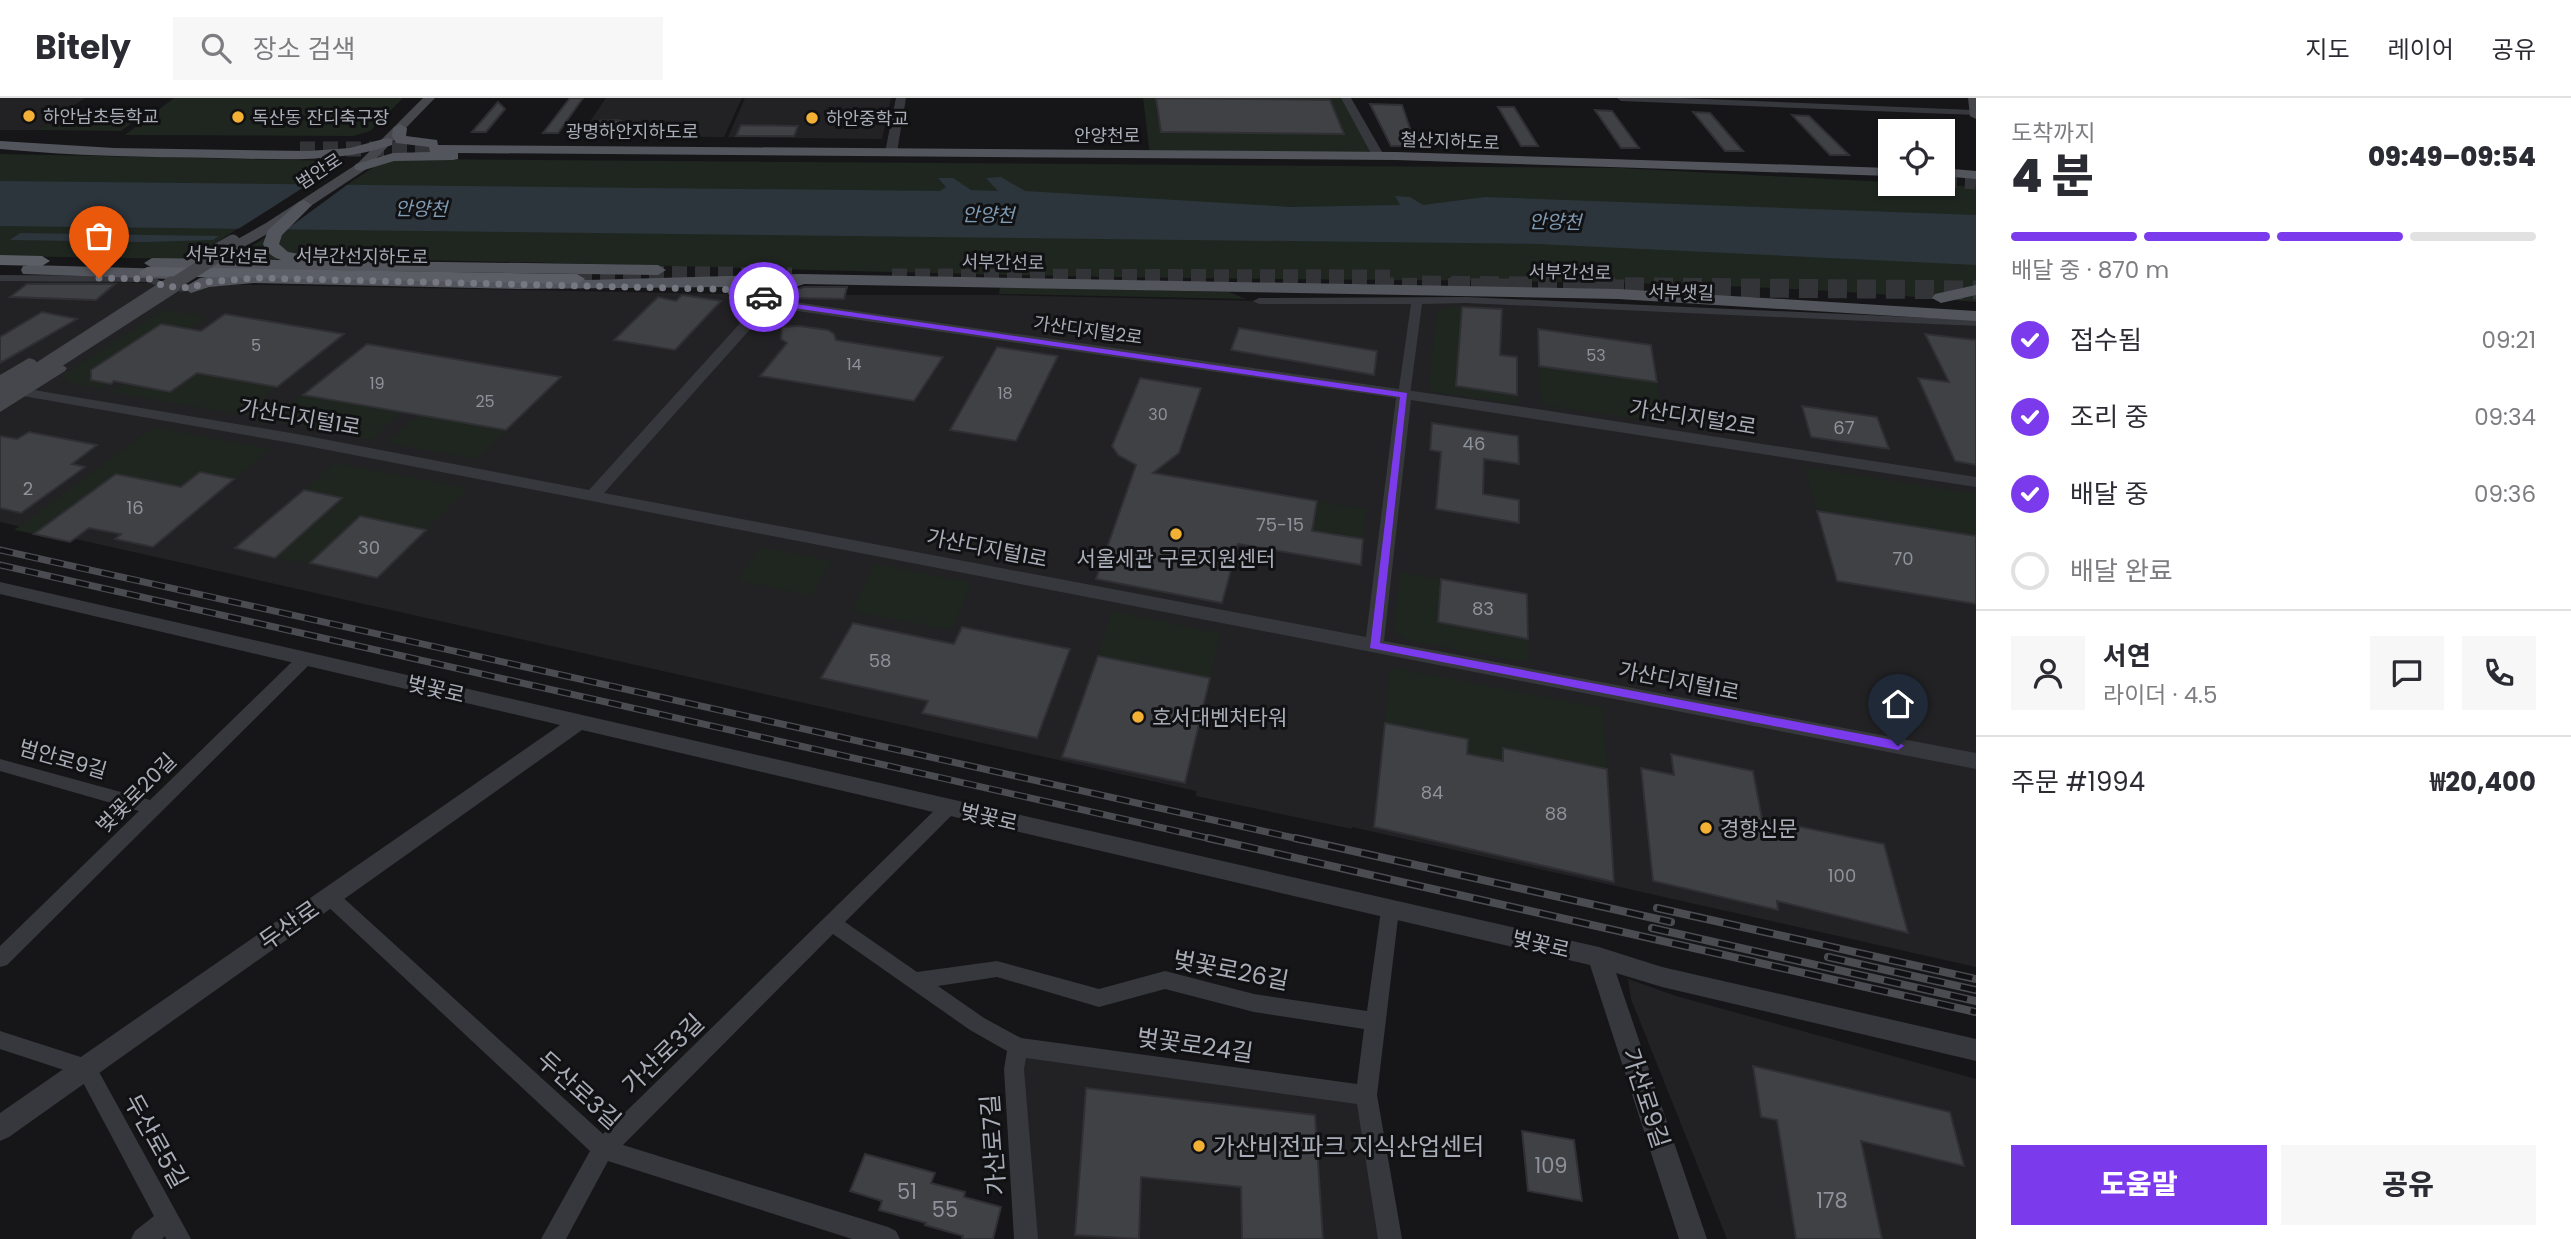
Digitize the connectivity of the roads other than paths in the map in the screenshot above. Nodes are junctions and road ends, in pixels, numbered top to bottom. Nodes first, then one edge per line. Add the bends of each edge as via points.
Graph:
1 (417, 98) edge
2 (429, 98) edge
3 (901, 98) edge
4 (1346, 98) edge
5 (1621, 98) edge
6 (1974, 98) edge
7 (1975, 114) edge
8 (400, 128) junction
9 (0, 144) edge
10 (434, 146) junction
11 (305, 150) junction
12 (371, 151) junction
13 (828, 152) junction
14 (891, 152) junction
15 (421, 156) junction
16 (1383, 157) junction
17 (1878, 175) edge
18 (303, 205) junction
19 (239, 241) junction
20 (0, 260) edge
21 (36, 266) junction
22 (153, 267) junction
23 (573, 273) junction
24 (2, 277) edge
25 (257, 278) junction
26 (933, 282) junction
27 (618, 286) junction
28 (191, 288) joint
29 (1656, 290) junction
30 (1976, 290) edge
31 (1941, 298) junction
32 (1976, 300) edge
33 (1259, 301) dead end
34 (1417, 301) junction
35 (767, 302) junction
36 (1976, 309) edge
37 (1976, 320) edge
38 (0, 382) edge
39 (0, 388) edge
40 (23, 392) junction
41 (1404, 395) junction
42 (0, 396) edge
43 (0, 407) edge
44 (1976, 482) edge
45 (592, 496) junction
46 (0, 588) edge
47 (1374, 646) junction
48 (305, 659) junction
49 (578, 722) junction
50 (1976, 761) edge
51 (0, 765) edge
52 (949, 807) junction
53 (153, 808) junction
54 (330, 897) junction
55 (1390, 910) junction
56 (833, 924) junction
57 (1599, 957) junction
58 (0, 960) edge
59 (913, 981) junction
60 (1377, 1022) junction
61 (0, 1040) edge
62 (1018, 1047) junction
63 (1976, 1050) edge
64 (86, 1068) junction
65 (1366, 1095) junction
66 (0, 1128) edge
67 (603, 1149) junction
68 (174, 1229) edge
69 (875, 1237) edge
70 (143, 1239) edge
71 (553, 1239) edge
72 (1026, 1239) edge
73 (1390, 1239) edge
74 (1693, 1239) edge

1 - 12 main road, 범안로
2 - 8 main road, 범안로
3 - 14 street
4 - 16 street
5 - 7 street
6 - 7 main road
8 - 10 main road via 401,140
8 - 12 main road, 범안로
9 - 11 main road via 51,151
10 - 12 main road
10 - 13 main road, 광명하안지하도로
10 - 15 main road via 417,149
11 - 12 main road
11 - 12 main road via 357,141
11 - 12 main road via 349,162
12 - 15 main road
12 - 15 main road via 393,157
12 - 18 main road, 범안로
12 - 19 main road, 범안로
13 - 14 main road, 안양천로
13 - 15 main road via 676,157
14 - 16 main road, 안양천로
16 - 17 main road, 철산지하도로 via 1686,166 1755,174
18 - 19 main road, 범안로
18 - 23 main road via 274,233 274,251 303,258
19 - 38 main road, bridge via 160,282
19 - 40 main road via 188,285
19 - 42 main road, 범안로, bridge
20 - 21 highway
21 - 22 main road, 서부간선로
21 - 24 highway
22 - 23 main road, 서부간선로
22 - 25 main road, 서부간선로
23 - 29 main road, 서부간선로
24 - 28 street via 151,279 163,286
25 - 27 main road, 서부간선로
25 - 28 main road via 206,282
26 - 27 main road, 서부간선로 via 800,279
26 - 35 main road via 790,282 779,286
26 - 37 main road, 서부간선로 via 1618,294 1847,307
27 - 35 main road via 750,290 759,292
29 - 31 main road
29 - 36 main road, 서부간선로
30 - 31 main road
31 - 32 main road
33 - 34 street, 서부샛길
34 - 37 street, 서부샛길
34 - 41 street
35 - 41 street, 가산디지털2로
35 - 45 street
39 - 40 street, 가산디지털1로
40 - 43 main road
40 - 45 street, 가산디지털1로
41 - 44 street, 가산디지털2로
41 - 47 street
45 - 47 street, 가산디지털1로
46 - 48 street, 벚꽃로
47 - 50 street, 가산디지털1로
48 - 49 street, 벚꽃로
48 - 53 street, 벚꽃로20길
49 - 52 street, 벚꽃로
49 - 54 street, 두산로
51 - 53 street, 범안로9길
52 - 55 street, 벚꽃로
52 - 56 street, 가산로3길
53 - 58 street, 벚꽃로20길
54 - 64 street, 두산로
54 - 67 street, 두산로3길
55 - 57 street, 벚꽃로
55 - 60 street
56 - 59 street
56 - 67 street, 가산로3길
57 - 63 street, 벚꽃로 via 1662,977
57 - 74 street, 가산로9길
59 - 60 street, 벚꽃로26길 via 997,970 1099,998 1165,980 1254,1003
59 - 62 street
60 - 65 street
61 - 64 street
62 - 65 street, 벚꽃로24길
62 - 72 street, 가산로7길 via 1014,1069
64 - 66 street, 두산로
64 - 68 street, 두산로5길
65 - 73 street
67 - 69 street, 두산로3길
67 - 71 street, 가산로3길
68 - 70 street

